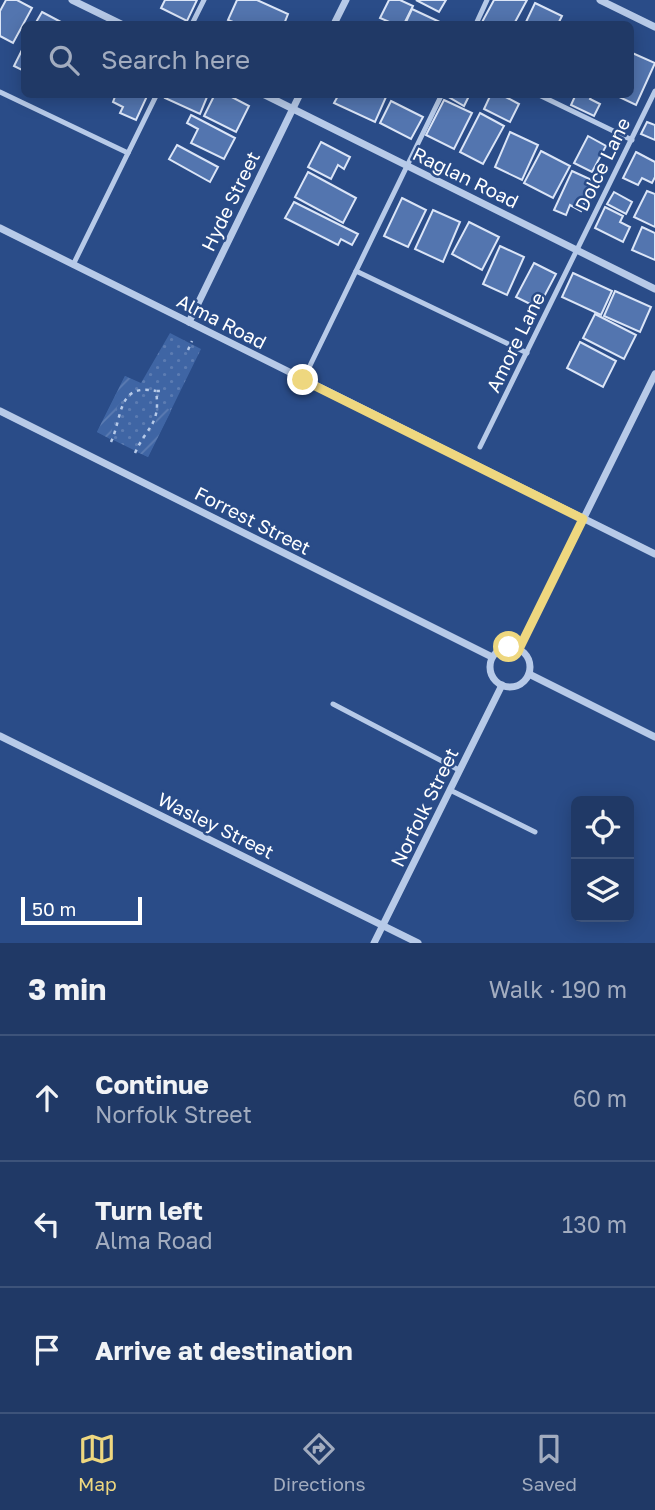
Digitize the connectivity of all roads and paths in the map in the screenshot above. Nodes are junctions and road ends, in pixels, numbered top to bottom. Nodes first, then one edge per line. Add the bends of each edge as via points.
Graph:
1 (72, 0) edge
2 (204, 0) edge
3 (346, 0) edge
4 (487, 0) edge
5 (600, 0) edge
6 (115, 21) edge
7 (194, 21) edge
8 (336, 21) edge
9 (476, 21) edge
10 (655, 27) edge
11 (655, 91) edge
12 (0, 92) edge
13 (155, 98) edge
14 (271, 98) edge
15 (298, 98) edge
16 (440, 98) edge
17 (545, 98) edge
18 (293, 109) junction
19 (632, 140) junction
20 (128, 153) junction
21 (407, 166) junction
22 (0, 228) edge
23 (578, 250) junction
24 (73, 265) junction
25 (356, 271) junction
26 (655, 289) edge
27 (189, 322) junction
28 (192, 341) dead end
29 (188, 350) dead end
30 (527, 353) junction
31 (655, 374) edge
32 (303, 380) junction
33 (0, 411) edge
34 (111, 442) dead end
35 (480, 447) dead end
36 (135, 453) dead end
37 (583, 519) junction
38 (655, 554) edge
39 (519, 649) junction
40 (492, 657) junction
41 (529, 674) junction
42 (502, 685) junction
43 (333, 704) dead end
44 (0, 736) edge
45 (655, 737) edge
46 (459, 770) junction
47 (450, 790) junction
48 (535, 832) dead end
49 (383, 926) junction
50 (374, 943) edge
51 (418, 943) edge

1 - 6 street
2 - 7 lane
3 - 8 street
4 - 9 lane
5 - 10 street
11 - 19 lane, Dolce Lane
12 - 20 lane
13 - 20 lane
14 - 18 street, Raglan Road
15 - 18 street, Hyde Street
16 - 21 lane
17 - 19 lane
18 - 21 street, Raglan Road
18 - 27 street, Hyde Street
19 - 23 lane, Dolce Lane
20 - 24 lane
21 - 23 street, Raglan Road
21 - 25 lane
22 - 24 street, Alma Road
23 - 26 street, Raglan Road
23 - 30 lane, Amore Lane
24 - 27 street, Alma Road
25 - 30 lane
25 - 32 lane
27 - 32 street, Alma Road
28 - 29 path
30 - 35 lane, Amore Lane
31 - 37 street
32 - 37 street, Alma Road
33 - 40 street, Forrest Street
34 - 36 path via 125,398 142,388 158,391 156,420
37 - 38 street, Alma Road
37 - 39 street
39 - 40 street via 499,649
39 - 41 street via 527,655
40 - 42 street via 491,673
41 - 42 street via 513,687
41 - 45 street
42 - 46 street, Norfolk Street
43 - 46 lane
44 - 49 street, Wasley Street
46 - 47 street, Norfolk Street
47 - 48 lane
47 - 49 street, Norfolk Street
49 - 50 street, Norfolk Street
49 - 51 street, Wasley Street

